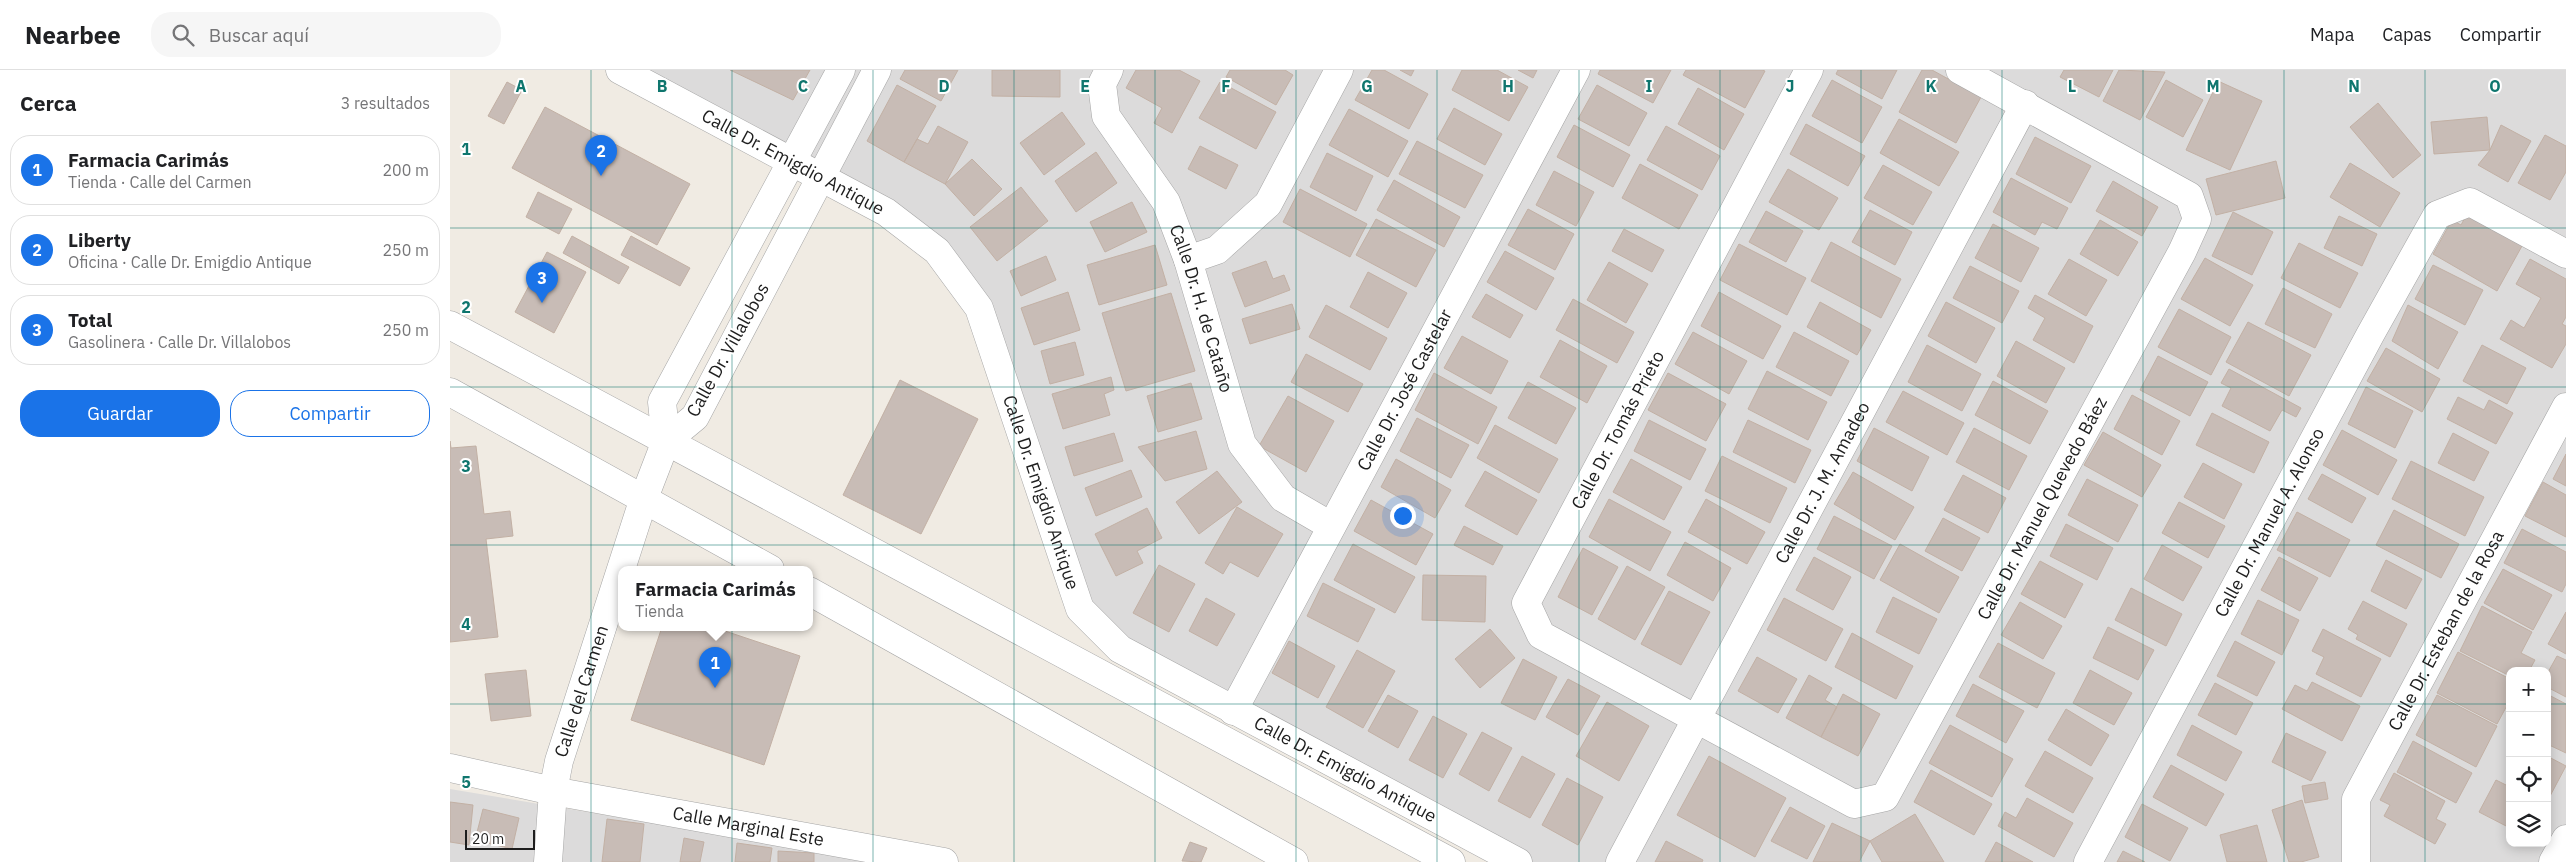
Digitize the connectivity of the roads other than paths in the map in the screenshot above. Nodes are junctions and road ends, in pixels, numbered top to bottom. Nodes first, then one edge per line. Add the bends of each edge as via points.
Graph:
1 (620, 70) edge
2 (841, 70) edge
3 (877, 70) edge
4 (1109, 70) edge
5 (1339, 70) edge
6 (1576, 70) edge
7 (1809, 70) edge
8 (1960, 70) edge
9 (2025, 104) junction
10 (791, 163) junction
11 (820, 178) junction
12 (2566, 254) edge
13 (1188, 260) junction
14 (450, 325) edge
15 (450, 392) edge
16 (2566, 407) edge
17 (666, 440) junction
18 (644, 498) junction
19 (1330, 526) junction
20 (622, 566) edge
21 (765, 566) edge
22 (618, 579) edge
23 (813, 593) edge
24 (1233, 711) junction
25 (1695, 719) junction
26 (450, 768) edge
27 (553, 790) junction
28 (2566, 839) edge
29 (548, 862) edge
30 (944, 862) edge
31 (1294, 862) edge
32 (1451, 862) edge
33 (1518, 862) edge
34 (1620, 862) edge
35 (2088, 862) edge
36 (2356, 862) edge
37 (2553, 862) edge

1 - 10 street, Calle Dr. Emigdio Antique
2 - 10 street, Calle Dr. Villalobos
3 - 11 street, Calle Dr. Villalobos
4 - 13 street, Calle Dr. H. de Cataño via 1102,84 1106,116 1166,202
5 - 13 street via 1268,204 1217,250
6 - 19 street, Calle Dr. José Castelar
7 - 25 street, Calle Dr. Tomás Prieto via 1526,604 1541,635
8 - 9 street
9 - 25 street, Calle Dr. J. M. Amadeo
9 - 25 street, Calle Dr. Manuel Quevedo Báez via 2189,196 2196,219 2182,252 1885,797 1854,804
10 - 11 street, Calle Dr. Emigdio Antique
10 - 17 street, Calle Dr. Villalobos via 662,402
11 - 17 street, Calle Dr. Villalobos via 695,416
11 - 24 street, Calle Dr. Emigdio Antique via 886,212 937,252 978,308 1080,609 1120,649
12 - 35 street, Calle Dr. Manuel A. Alonso via 2470,202 2437,215
13 - 19 street, Calle Dr. H. de Cataño via 1242,444 1283,498
14 - 17 street
15 - 18 street
16 - 36 street, Calle Dr. Esteban de la Rosa via 2356,799
17 - 18 street, Calle del Carmen
17 - 32 street
18 - 20 street, Calle del Carmen
18 - 21 street
19 - 24 street, Calle Dr. José Castelar
22 - 27 street, Calle del Carmen via 562,752
23 - 31 street
24 - 33 street, Calle Dr. Emigdio Antique
25 - 34 street, Calle Dr. J. M. Amadeo
26 - 27 street, Calle Marginal Este
27 - 29 street, Calle del Carmen
27 - 30 street, Calle Marginal Este
28 - 37 street

